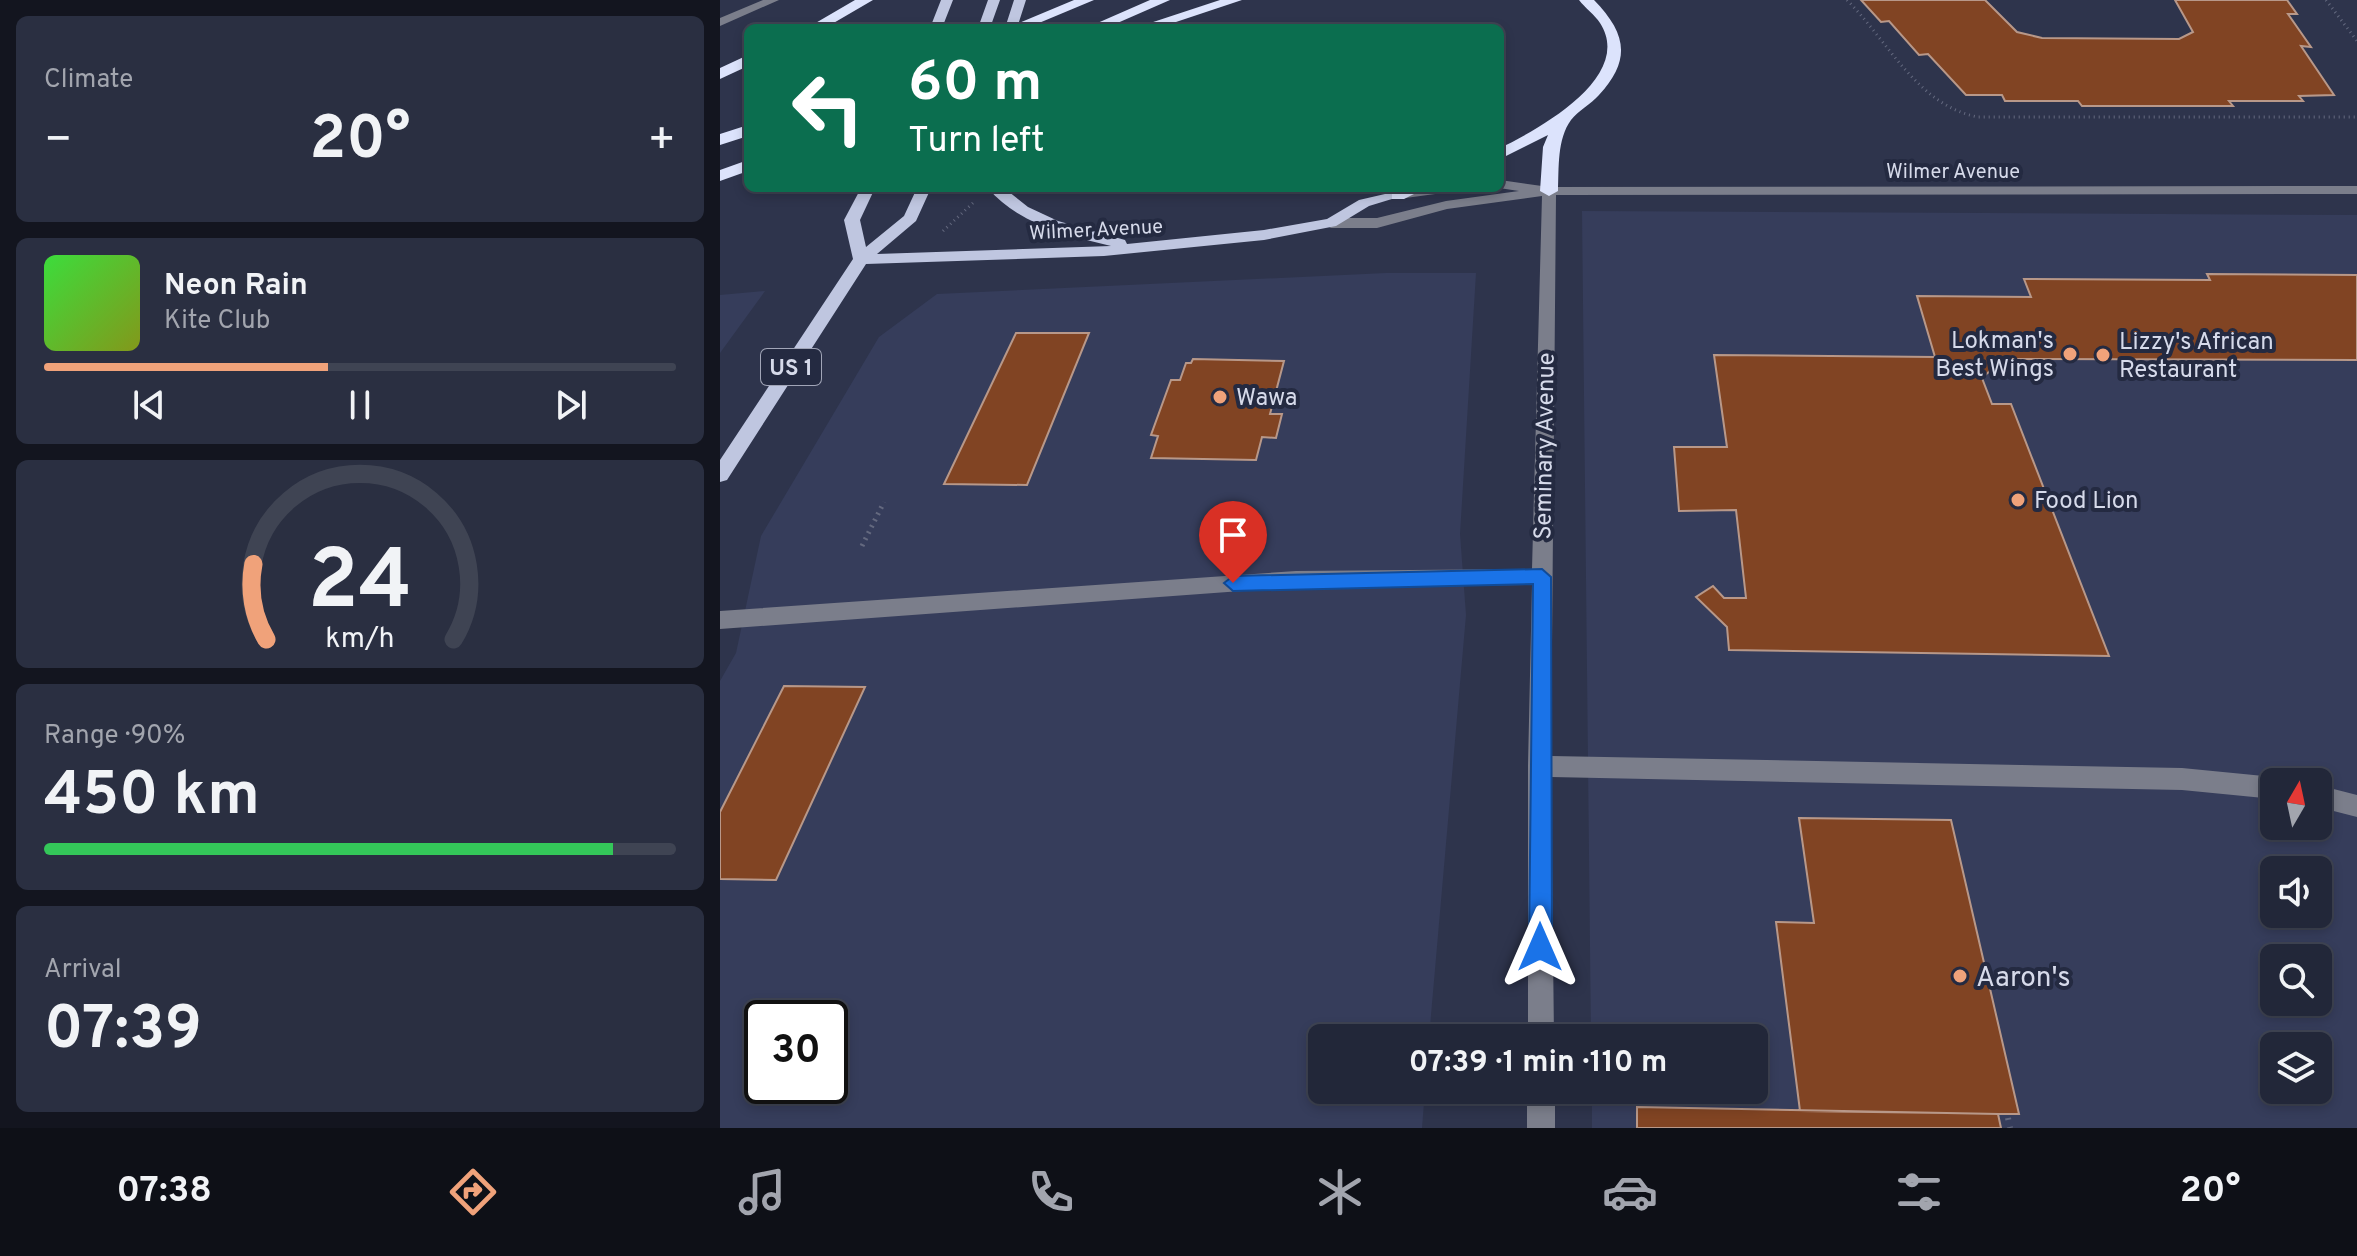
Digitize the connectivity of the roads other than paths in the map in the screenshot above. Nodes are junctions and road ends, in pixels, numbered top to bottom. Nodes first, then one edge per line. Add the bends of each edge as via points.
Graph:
1 (773, 0) edge
2 (866, 0) edge
3 (994, 0) edge
4 (1020, 0) edge
5 (1087, 0) edge
6 (1163, 0) edge
7 (1235, 0) edge
8 (1586, 0) edge
9 (946, 4) edge
10 (720, 22) edge
11 (821, 24) edge
12 (938, 24) edge
13 (985, 24) edge
14 (1013, 24) edge
15 (1023, 24) edge
16 (1103, 24) edge
17 (1155, 24) edge
18 (744, 62) edge
19 (720, 74) edge
20 (1563, 121) junction
21 (744, 131) edge
22 (720, 140) edge
23 (1504, 152) edge
24 (744, 167) edge
25 (720, 176) edge
26 (1504, 185) edge
27 (2357, 190) edge
28 (1549, 191) junction
29 (866, 192) edge
30 (922, 192) edge
31 (1000, 192) edge
32 (1406, 192) edge
33 (1420, 192) edge
34 (1398, 195) junction
35 (1331, 223) junction
36 (1140, 248) junction
37 (861, 259) junction
38 (720, 475) edge
39 (1542, 577) junction
40 (720, 620) edge
41 (1539, 766) junction
42 (2260, 787) edge
43 (2332, 800) edge
44 (2357, 806) edge
45 (1541, 1024) edge
46 (1541, 1104) edge
47 (1541, 1128) edge

1 - 10 street
2 - 11 highway
3 - 13 main road
4 - 14 main road
5 - 15 highway
6 - 16 highway
7 - 17 highway
8 - 20 highway via 1607,18 1614,53 1599,87
9 - 12 main road
18 - 19 highway
20 - 23 highway
20 - 28 highway via 1551,147
21 - 22 highway
24 - 25 highway
26 - 28 street, Wilmer Avenue
27 - 28 street, Wilmer Avenue
28 - 35 street, Wilmer Avenue via 1446,205 1377,223
28 - 39 street, Seminary Avenue
29 - 37 main road via 852,220
30 - 37 main road, US 1 via 911,218
31 - 36 main road via 1043,221
32 - 34 highway
33 - 34 street, Wilmer Avenue
34 - 35 main road, Wilmer Avenue via 1364,203
35 - 36 main road, Wilmer Avenue
36 - 37 main road, Wilmer Avenue
37 - 38 main road, US 1
39 - 40 street via 1280,580
39 - 41 street, Seminary Avenue
41 - 42 street via 2182,779
41 - 45 street, Seminary Avenue
43 - 44 street
46 - 47 street

